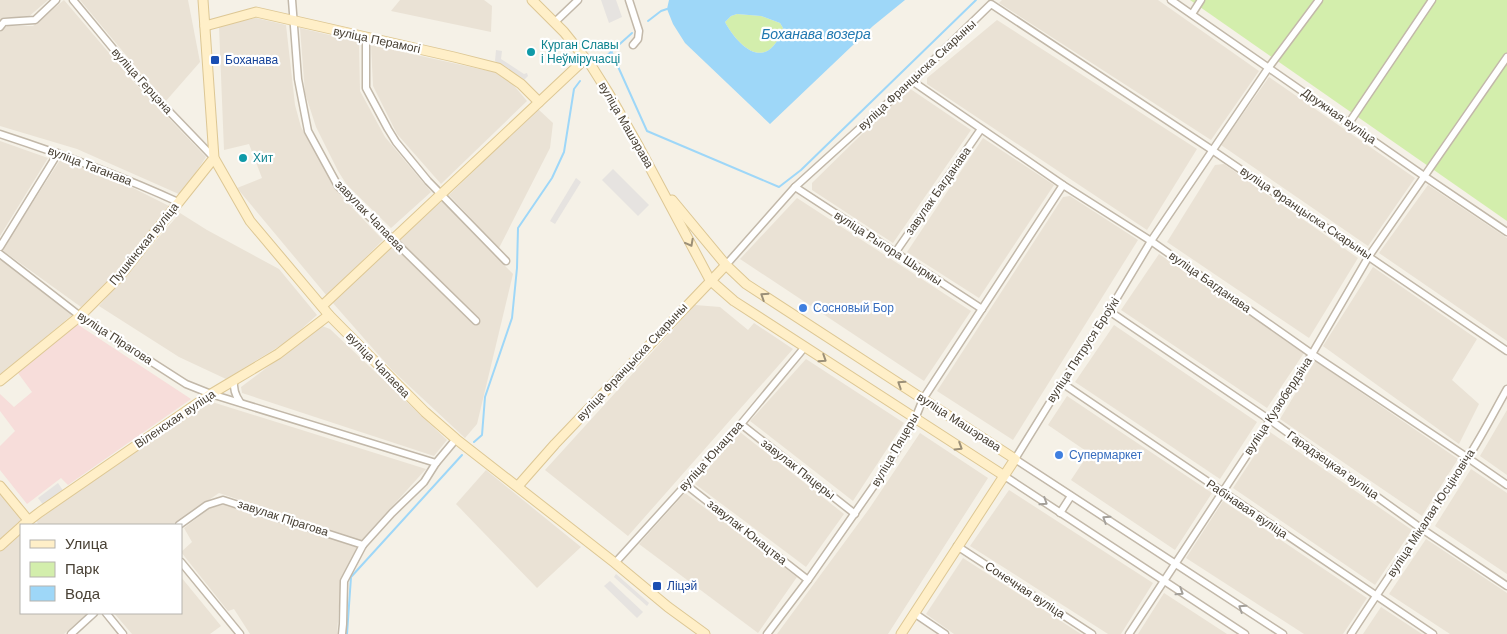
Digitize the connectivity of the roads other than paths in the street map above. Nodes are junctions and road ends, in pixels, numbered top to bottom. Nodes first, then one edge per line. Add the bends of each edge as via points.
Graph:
1 (56, 0) edge
2 (73, 0) edge
3 (203, 0) edge
4 (292, 0) edge
5 (532, 0) edge
6 (578, 0) edge
7 (629, 0) edge
8 (1171, 0) edge
9 (1201, 0) edge
10 (1319, 0) edge
11 (1432, 0) edge
12 (993, 2) edge
13 (1192, 14) junction
14 (294, 21) junction
15 (555, 22) junction
16 (205, 26) junction
17 (0, 27) edge
18 (366, 37) junction
19 (633, 45) dead end
20 (1507, 57) edge
21 (586, 59) junction
22 (1269, 67) junction
23 (912, 81) junction
24 (539, 102) junction
25 (1349, 123) junction
26 (981, 129) junction
27 (0, 134) edge
28 (1212, 150) junction
29 (58, 153) junction
30 (214, 158) junction
31 (1424, 176) junction
32 (658, 185) junction
33 (1063, 185) junction
34 (795, 187) junction
35 (441, 194) junction
36 (178, 202) junction
37 (1507, 230) edge
38 (392, 240) junction
39 (1151, 240) junction
40 (0, 247) edge
41 (895, 253) junction
42 (0, 254) edge
43 (1369, 256) junction
44 (506, 261) dead end
45 (726, 265) junction
46 (710, 280) junction
47 (322, 306) junction
48 (982, 309) junction
49 (1108, 311) junction
50 (329, 315) junction
51 (80, 316) junction
52 (476, 321) dead end
53 (804, 348) junction
54 (1507, 351) edge
55 (1312, 354) junction
56 (234, 380) junction
57 (0, 381) edge
58 (1062, 382) junction
59 (1507, 389) edge
60 (211, 394) junction
61 (923, 399) junction
62 (240, 402) junction
63 (915, 419) junction
64 (1270, 420) junction
65 (741, 424) junction
66 (456, 439) junction
67 (1468, 458) junction
68 (1015, 459) junction
69 (436, 463) junction
70 (1004, 475) junction
71 (685, 484) junction
72 (1507, 485) edge
73 (0, 486) edge
74 (518, 486) junction
75 (1223, 492) junction
76 (1071, 496) junction
77 (1060, 513) junction
78 (856, 514) junction
79 (26, 524) edge
80 (180, 524) edge
81 (20, 529) edge
82 (1422, 529) junction
83 (363, 545) junction
84 (0, 546) edge
85 (958, 546) junction
86 (182, 563) edge
87 (615, 563) junction
88 (1175, 564) junction
89 (808, 580) junction
90 (1164, 581) junction
91 (1507, 586) edge
92 (1376, 595) junction
93 (914, 613) junction
94 (93, 614) edge
95 (107, 614) edge
96 (71, 634) edge
97 (124, 634) edge
98 (240, 634) edge
99 (342, 634) edge
100 (705, 634) edge
101 (766, 634) edge
102 (901, 634) edge
103 (945, 634) edge
104 (1092, 634) edge
105 (1129, 634) edge
106 (1245, 634) edge
107 (1283, 634) edge
108 (1351, 634) edge
109 (1433, 634) edge

1 - 17 street via 35,20 4,22
2 - 30 street, вуліца Герцэна via 140,82
3 - 16 street, вуліца Чапаева
4 - 14 street, завулак Чапаева
5 - 15 street, вуліца Машэрава
6 - 15 street
7 - 19 street via 639,31
8 - 13 street, Дружная вуліца
9 - 13 street
10 - 22 street, вуліца Пятруся Броўкі
11 - 25 street
12 - 23 street, вуліца Францыска Скарыны
12 - 28 street, вуліца Францыска Скарыны
13 - 22 street, Дружная вуліца
14 - 16 street, вуліца Перамогі via 256,12
14 - 18 street, вуліца Перамогі
14 - 38 street, завулак Чапаева via 298,79 308,131 338,186
15 - 21 street, вуліца Машэрава
16 - 30 street, вуліца Чапаева
18 - 24 street, вуліца Перамогі via 498,68
18 - 35 street via 366,88 396,142
20 - 31 street, вуліца Кузюбердзіна
21 - 24 street
21 - 32 street, вуліца Машэрава via 609,94
22 - 25 street, Дружная вуліца
22 - 28 street, вуліца Пятруся Броўкі
23 - 26 street, вуліца Багданава
23 - 34 street, вуліца Францыска Скарыны
24 - 35 street
25 - 31 street, Дружная вуліца
26 - 33 street, вуліца Багданава
26 - 41 street, завулак Багданава
27 - 29 street, вуліца Таганава
28 - 39 street, вуліца Пятруся Броўкі
28 - 43 street, вуліца Францыска Скарыны
29 - 36 street, вуліца Таганава
29 - 40 street
30 - 36 street, Пушкінская вуліца
30 - 47 street, вуліца Чапаева via 250,221
31 - 37 street, Дружная вуліца
31 - 43 street, вуліца Кузюбердзіна
32 - 45 street, вуліца Машэрава
32 -> 46 street, вуліца Машэрава
33 - 39 street, вуліца Багданава
33 - 48 street, вуліца Пяцеры
34 - 41 street, вуліца Рыгора Шырмы
34 - 45 street, вуліца Францыска Скарыны
35 - 38 street
35 - 44 street
36 - 51 street, Пушкінская вуліца via 119,277
38 - 47 street
38 - 52 street, завулак Чапаева
39 - 49 street, вуліца Пятруся Броўкі
39 - 55 street, вуліца Багданава
41 - 48 street, вуліца Рыгора Шырмы
42 - 51 street, вуліца Пірагова
43 - 54 street, вуліца Францыска Скарыны
43 - 55 street, вуліца Кузюбердзіна
45 - 46 street, вуліца Францыска Скарыны
61 -> 45 street, вуліца Машэрава via 746,284
46 - 53 street, вуліца Машэрава via 734,301
46 - 74 street, вуліца Францыска Скарыны
47 - 50 street, вуліца Чапаева
48 - 61 street, вуліца Пяцеры
49 - 58 street, вуліца Пятруся Броўкі
49 - 64 street, Гарадзецкая вуліца
50 - 56 street, Віленская вуліца via 278,354
50 - 66 street, вуліца Чапаева
51 - 57 street, Пушкінская вуліца
51 - 60 street, вуліца Пірагова via 186,384
53 -> 63 street, вуліца Машэрава
53 - 65 street, вуліца Юнацтва
55 - 64 street, вуліца Кузюбердзіна
55 - 67 street, вуліца Багданава
56 - 60 street, Віленская вуліца
56 - 62 street via 234,391
58 - 68 street, вуліца Пятруся Броўкі
58 - 75 street, Рабінавая вуліца
59 - 67 street, вуліца Мікалая Юсціновіча
60 - 62 street, вуліца Пірагова
60 - 79 street, Віленская вуліца
61 - 63 street, вуліца Пяцеры
61 - 68 street, вуліца Машэрава
62 - 69 street, вуліца Пірагова
63 -> 70 street, вуліца Машэрава
63 - 78 street, вуліца Пяцеры
64 - 75 street, вуліца Кузюбердзіна
64 - 82 street, Гарадзецкая вуліца
65 - 71 street, вуліца Юнацтва
65 - 78 street, завулак Пяцеры
66 - 69 street
66 - 74 street, вуліца Чапаева
67 - 72 street, вуліца Багданава
67 - 82 street, вуліца Мікалая Юсціновіча
68 - 70 street, вуліца Пятруся Броўкі
68 - 76 street, вуліца Машэрава
69 - 83 street via 424,482
70 -> 77 street, вуліца Машэрава
70 - 85 street, вуліца Пятруся Броўкі
71 - 87 street, вуліца Юнацтва
71 - 89 street, завулак Юнацтва
73 - 79 street
74 - 87 street, вуліца Чапаева
75 - 88 street, вуліца Кузюбердзіна
75 - 92 street, Рабінавая вуліца
76 - 77 street
88 -> 76 street, вуліца Машэрава
77 - 90 street, вуліца Машэрава
78 - 89 street, вуліца Пяцеры
80 - 83 street, завулак Пірагова via 207,505 224,500
81 - 84 street, Віленская вуліца
82 - 91 street, Гарадзецкая вуліца
82 - 92 street, вуліца Мікалая Юсціновіча
83 - 99 street via 344,580
85 - 93 street, вуліца Пятруся Броўкі
85 - 104 street, Сонечная вуліца
86 - 98 street
87 - 100 street, вуліца Чапаева
88 - 90 street, вуліца Кузюбердзіна
107 -> 88 street, вуліца Машэрава
89 - 101 street, вуліца Пяцеры
90 - 105 street, вуліца Кузюбердзіна
90 -> 106 street, вуліца Машэрава
92 - 108 street, вуліца Мікалая Юсціновіча
92 - 109 street, Рабінавая вуліца
93 - 102 street, вуліца Пятруся Броўкі
93 - 103 street
94 - 96 street
95 - 97 street

